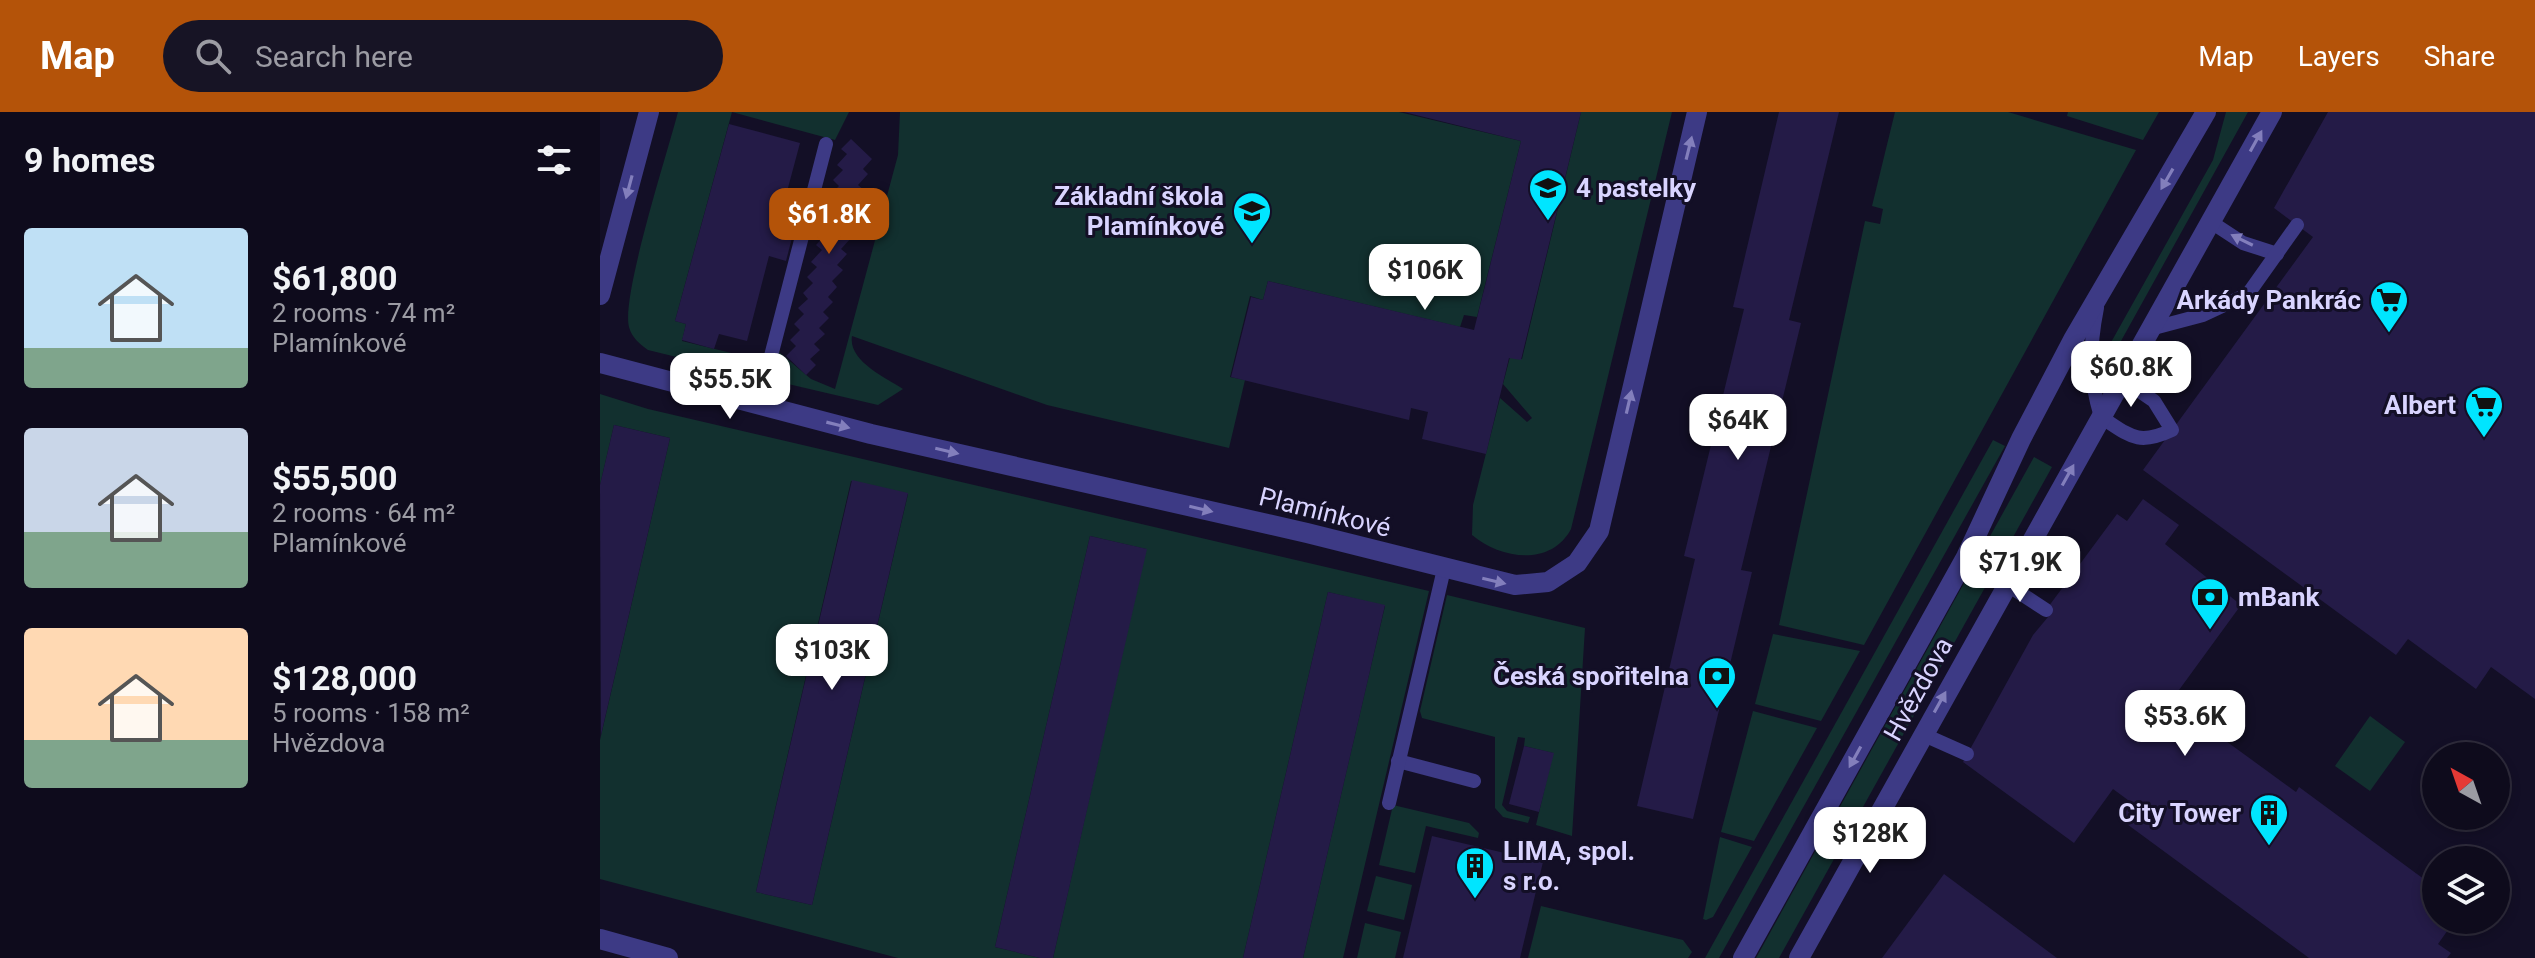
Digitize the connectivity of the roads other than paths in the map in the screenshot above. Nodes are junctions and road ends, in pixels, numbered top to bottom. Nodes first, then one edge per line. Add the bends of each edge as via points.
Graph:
1 (649, 112) edge
2 (1697, 112) edge
3 (2206, 112) edge
4 (2272, 112) edge
5 (826, 144) dead end
6 (2211, 222) junction
7 (2297, 225) dead end
8 (2277, 254) junction
9 (600, 295) edge
10 (2099, 295) junction
11 (2150, 329) junction
12 (600, 363) edge
13 (2122, 379) junction
14 (758, 406) junction
15 (2101, 417) junction
16 (1444, 569) junction
17 (2006, 584) junction
18 (2046, 610) dead end
19 (1922, 734) junction
20 (1967, 754) dead end
21 (1398, 761) junction
22 (1474, 781) dead end
23 (1389, 803) dead end
24 (600, 939) edge
25 (662, 957) edge
26 (1743, 958) edge
27 (1799, 958) edge

1 -> 9 street
16 -> 2 street, Plamínkové via 1515,585 1548,582 1577,563 1599,531
3 -> 10 street, Hvězdova
6 -> 4 street, Hvězdova
5 - 14 lane
8 -> 6 lane via 2243,243
6 - 11 street, Hvězdova
7 - 8 lane
8 - 11 lane via 2248,294 2203,315
10 - 15 lane via 2089,350
10 -> 26 street, Hvězdova via 2021,439 1966,557
11 - 13 street, Hvězdova
12 - 14 street, Plamínkové
13 - 15 street, Hvězdova
13 - 15 lane via 2154,401 2172,430 2151,440 2134,438
14 -> 16 street, Plamínkové
17 -> 15 street, Hvězdova
16 - 21 lane
17 - 18 lane
19 -> 17 street, Hvězdova
19 - 20 lane
19 - 27 street, Hvězdova
21 - 22 lane
21 - 23 lane
24 - 25 street

